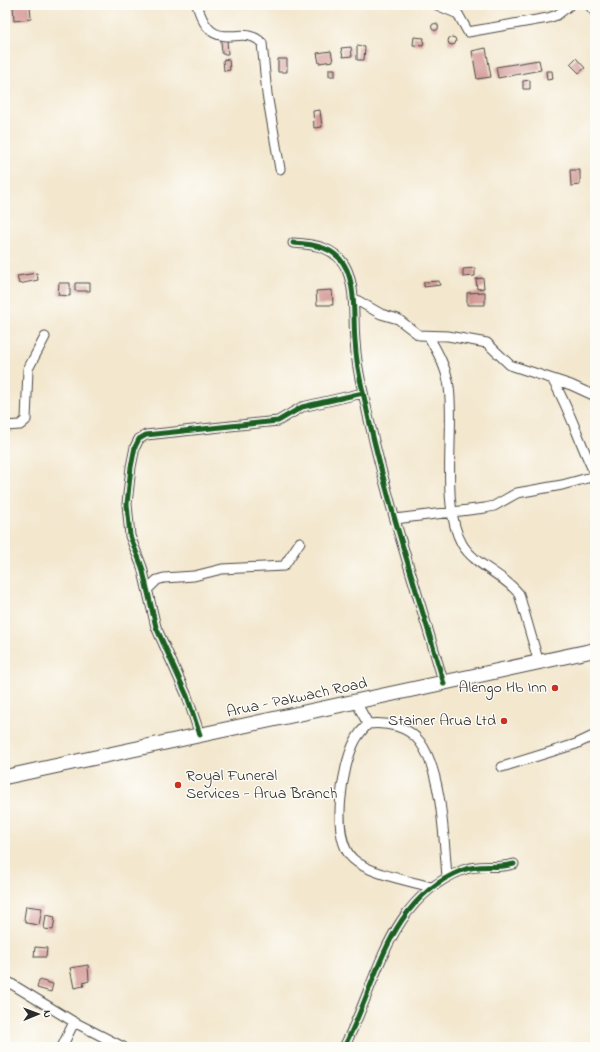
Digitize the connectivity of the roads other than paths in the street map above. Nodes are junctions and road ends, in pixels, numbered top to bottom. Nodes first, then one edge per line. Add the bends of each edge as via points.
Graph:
1 (197, 5) edge
2 (437, 5) edge
3 (570, 5) edge
4 (589, 5) edge
5 (595, 12) edge
6 (280, 169) dead end
7 (293, 243) dead end
8 (353, 298) junction
9 (45, 337) dead end
10 (429, 337) junction
11 (552, 379) junction
12 (363, 393) junction
13 (595, 396) edge
14 (5, 426) edge
15 (595, 475) edge
16 (453, 512) junction
17 (395, 519) junction
18 (300, 542) dead end
19 (148, 589) junction
20 (595, 650) edge
21 (539, 663) junction
22 (444, 684) junction
23 (356, 702) junction
24 (368, 724) junction
25 (200, 735) junction
26 (595, 735) edge
27 (502, 767) dead end
28 (5, 777) edge
29 (514, 864) dead end
30 (447, 877) junction
31 (431, 887) junction
32 (5, 980) edge
33 (74, 1022) junction
34 (62, 1047) edge
35 (123, 1047) edge
36 (344, 1047) edge

1 - 6 street via 206,27 216,34 250,36 262,43 269,107
2 - 3 street via 458,14 468,32 548,18
4 - 5 street
7 - 8 street via 323,246 338,258 351,282
8 - 10 street via 381,314 403,322 413,332
8 - 12 street via 356,351
9 - 14 street via 28,369 26,420 20,426
10 - 11 street via 448,336 487,343 510,365
10 - 16 street via 444,367 449,388
11 - 13 street
11 - 15 street via 570,413
12 - 17 street
12 - 19 street via 302,407 278,421 193,428 140,438 135,447 131,467 127,504 131,541
15 - 16 street via 562,485 517,493 489,507
16 - 17 street
16 - 21 street via 459,536 469,553 512,586 522,599
17 - 22 street
18 - 19 street via 284,566 222,569 194,576 164,578 157,580
19 - 25 street via 156,628 187,696
20 - 21 main road, Arua - Pakwach Road
21 - 22 main road, Arua - Pakwach Road
22 - 23 main road, Arua - Pakwach Road
23 - 24 street
23 - 25 main road, Arua - Pakwach Road
24 - 30 street via 387,722 398,727 419,741 424,750 432,768 439,802
24 - 31 street via 355,741 345,775 339,820 345,847 352,859 363,865 389,876
25 - 28 main road, Arua - Pakwach Road
26 - 27 street via 576,744
29 - 30 street via 501,868 475,867
30 - 31 street
31 - 36 street via 408,912 380,959
32 - 33 street
33 - 34 street
33 - 35 street

